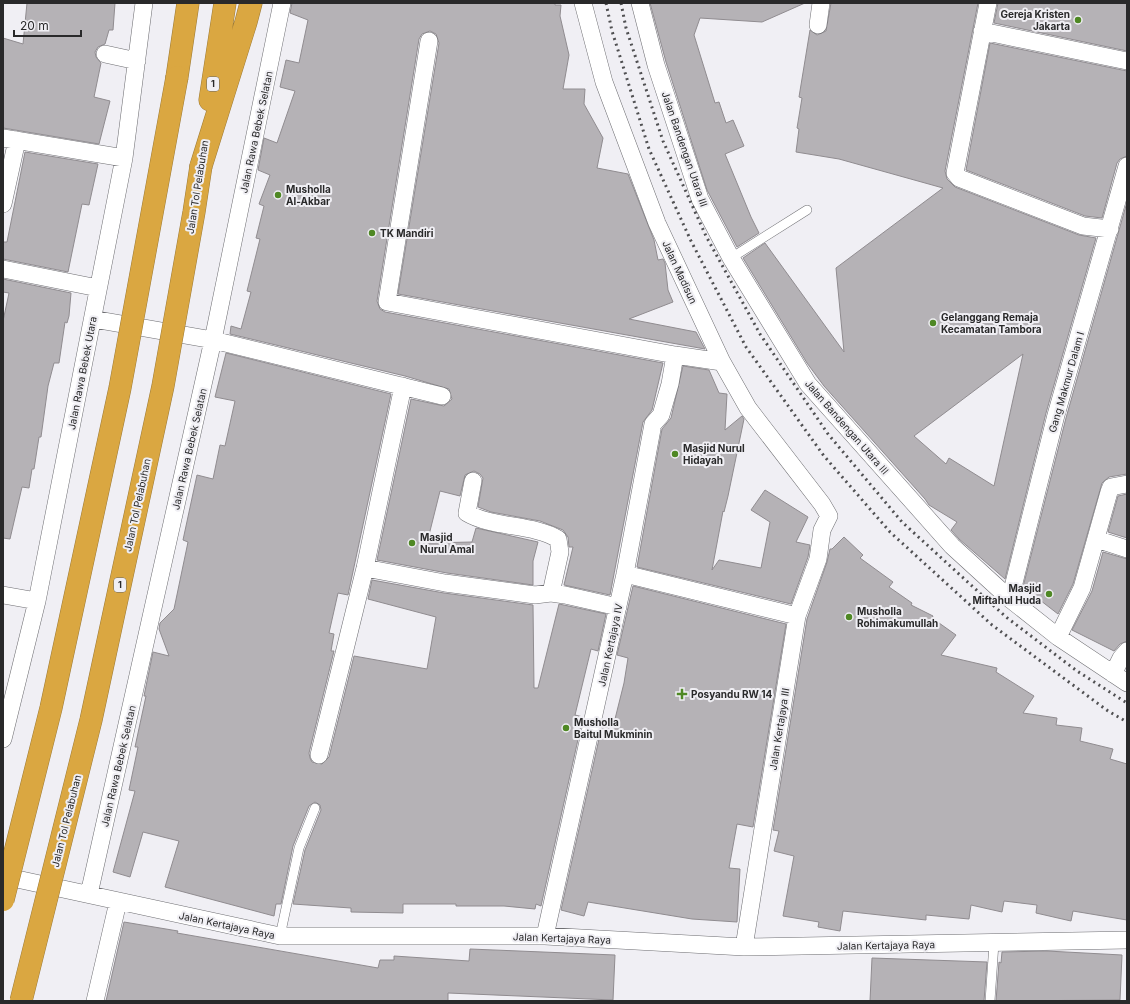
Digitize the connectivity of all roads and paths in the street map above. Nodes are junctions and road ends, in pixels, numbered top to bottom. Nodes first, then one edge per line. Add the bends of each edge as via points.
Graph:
1 (144, 3) edge
2 (188, 3) edge
3 (225, 3) edge
4 (251, 3) edge
5 (282, 3) edge
6 (583, 3) edge
7 (640, 3) edge
8 (821, 3) edge
9 (988, 3) edge
10 (818, 24) dead end
11 (982, 31) junction
12 (429, 41) dead end
13 (105, 54) dead end
14 (137, 61) junction
15 (1127, 61) edge
16 (10, 139) edge
17 (124, 158) junction
18 (200, 166) junction
19 (1127, 166) edge
20 (3, 204) edge
21 (807, 210) dead end
22 (1110, 230) junction
23 (731, 258) junction
24 (3, 269) edge
25 (98, 288) junction
26 (93, 319) junction
27 (213, 340) junction
28 (675, 355) junction
29 (722, 362) junction
30 (403, 386) junction
31 (442, 396) dead end
32 (473, 481) dead end
33 (1127, 484) edge
34 (829, 516) joint
35 (1096, 539) junction
36 (1127, 549) edge
37 (365, 568) junction
38 (625, 574) junction
39 (551, 593) junction
40 (3, 595) edge
41 (1010, 599) junction
42 (37, 601) junction
43 (618, 607) junction
44 (797, 616) junction
45 (1058, 637) junction
46 (1127, 651) edge
47 (1120, 678) edge
48 (10, 683) edge
49 (3, 739) edge
50 (319, 755) dead end
51 (315, 808) dead end
52 (3, 876) edge
53 (89, 894) junction
54 (3, 900) edge
55 (118, 902) junction
56 (280, 936) junction
57 (545, 936) junction
58 (1127, 940) edge
59 (994, 942) junction
60 (744, 947) junction
61 (21, 1001) edge
62 (95, 1001) edge
63 (990, 1001) edge

1 - 14 street, Jalan Rawa Bebek Utara
2 - 54 highway, bridge via 177,77 120,388 51,708
3 - 18 highway, Jalan Tol Pelabuhan / 1
4 - 18 highway
5 - 27 street, Jalan Rawa Bebek Selatan
6 - 29 street, Jalan Madisun via 604,82 657,224
7 - 23 street, Jalan Bandengan Utara III via 656,65 700,200
8 - 10 street
9 - 11 street
11 - 15 street
11 - 22 street via 955,173 959,178 1084,226
12 - 28 street via 387,302
13 - 14 street
14 - 17 street, Jalan Rawa Bebek Utara
16 - 17 street
16 - 20 street
17 - 25 street, Jalan Rawa Bebek Utara
18 - 61 highway, Jalan Tol Pelabuhan / 1, bridge via 163,386 91,720
19 - 22 street, Gang Makmur Dalam I
21 - 23 lane
22 - 41 street, Gang Makmur Dalam I via 1056,415
23 - 41 street, Jalan Bandengan Utara III via 808,384 952,546
24 - 25 street
25 - 26 street, Jalan Rawa Bebek Utara
26 - 27 street
26 - 42 street, Jalan Rawa Bebek Utara
27 - 30 street
27 - 53 street, Jalan Rawa Bebek Selatan
28 - 29 street
28 - 38 street, Jalan Kertajaya IV via 661,415 653,424
29 - 34 street, Jalan Madisun via 748,408
30 - 31 street
30 - 37 street
32 - 39 street via 467,513 518,528 550,534 558,539 560,552
33 - 35 street via 1111,487
34 - 44 street, Jalan Kertajaya III via 822,530 818,559
35 - 36 street
35 - 45 street via 1082,588
37 - 39 street via 446,583 535,595
37 - 50 street
38 - 43 street, Jalan Kertajaya IV
38 - 44 street
39 - 43 street
40 - 42 street
41 - 45 street, Jalan Bandengan Utara III
42 - 48 street, Jalan Rawa Bebek Utara
43 - 57 street, Jalan Kertajaya IV
44 - 60 street, Jalan Kertajaya III
45 - 47 street, Jalan Bandengan Utara III
46 - 47 street via 1121,658
48 - 49 street, Jalan Rawa Bebek Utara
51 - 56 lane via 299,848
52 - 53 street, Jalan Kertajaya Raya
53 - 55 street, Jalan Kertajaya Raya
55 - 56 street, Jalan Kertajaya Raya
55 - 62 street
56 - 57 street, Jalan Kertajaya Raya
57 - 60 street, Jalan Kertajaya Raya
58 - 59 street, Jalan Kertajaya Raya
59 - 60 street, Jalan Kertajaya Raya
59 - 63 lane

